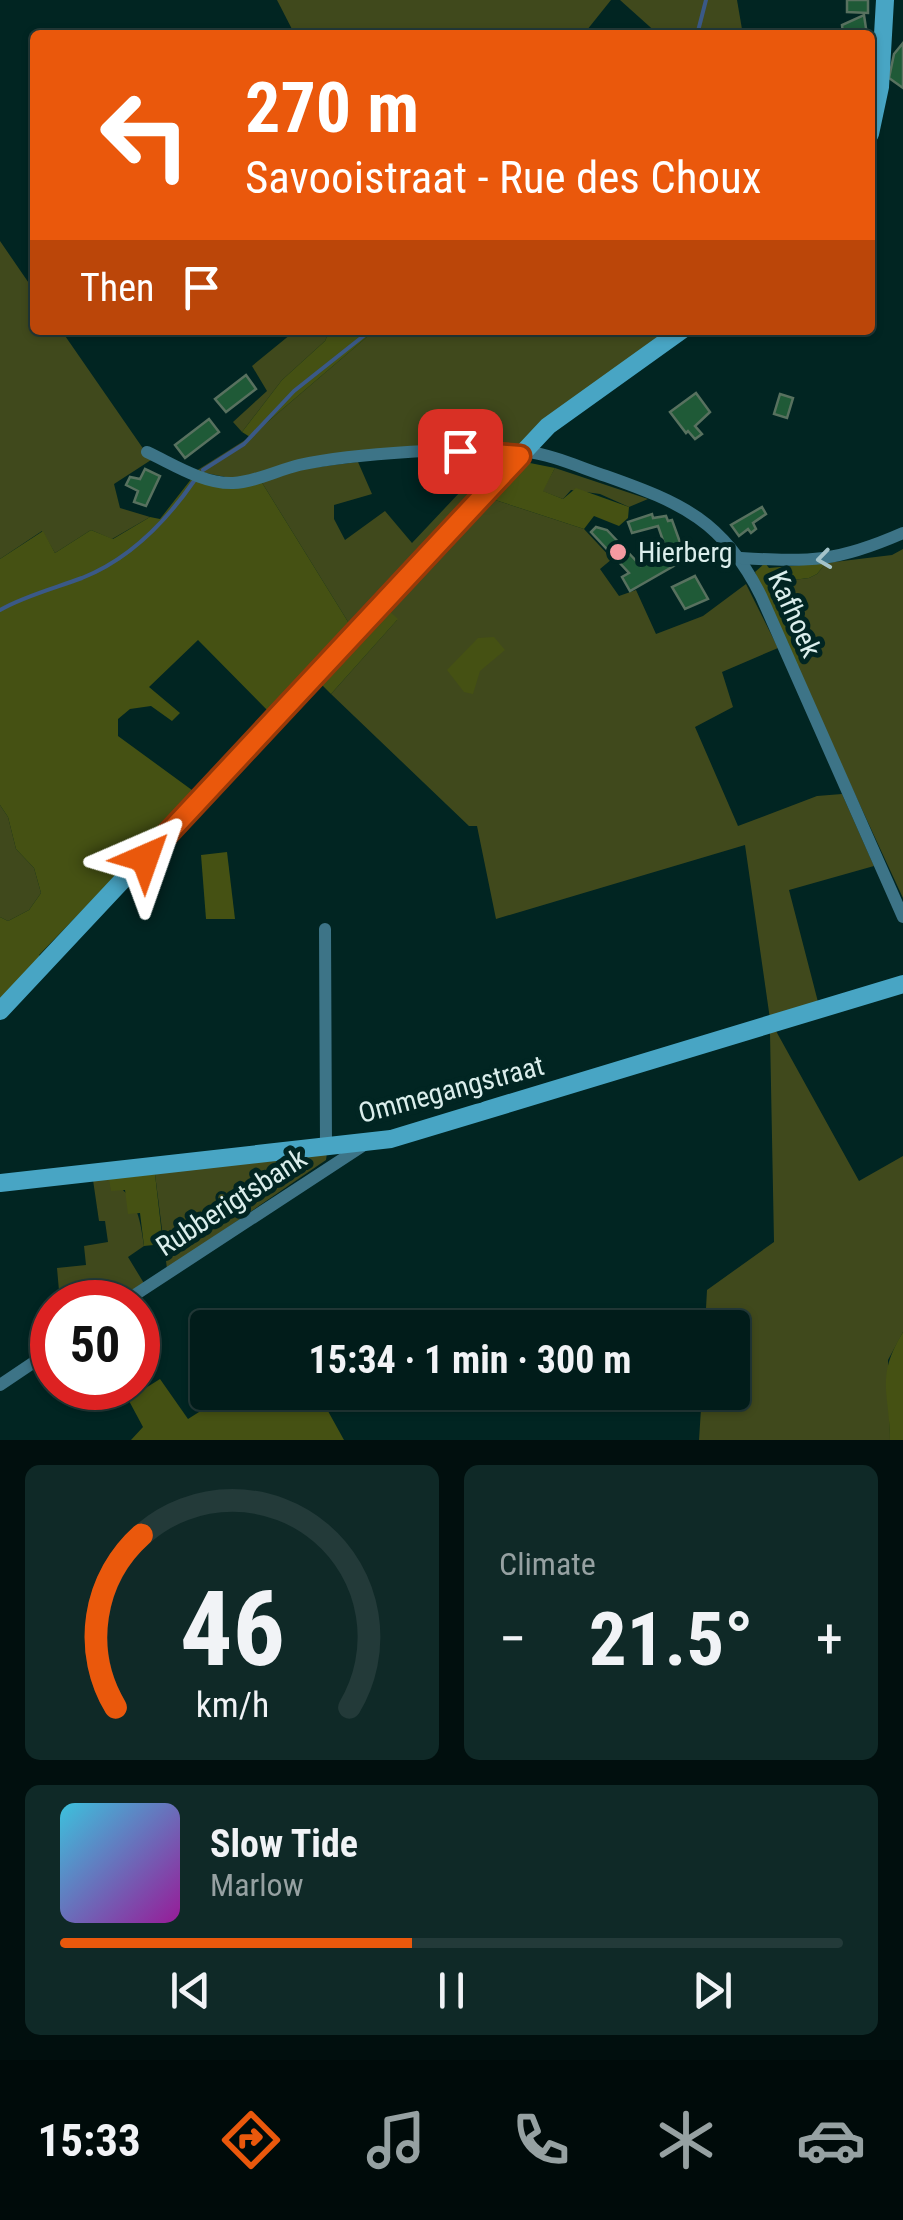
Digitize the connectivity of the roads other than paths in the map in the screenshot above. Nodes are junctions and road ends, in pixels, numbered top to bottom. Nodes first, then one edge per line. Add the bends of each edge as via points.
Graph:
1 (885, 0) edge
2 (875, 110) edge
3 (675, 335) edge
4 (147, 452) dead end
5 (522, 453) junction
6 (903, 533) edge
7 (741, 558) junction
8 (903, 916) edge
9 (326, 928) dead end
10 (903, 984) edge
11 (0, 1011) edge
12 (366, 1143) junction
13 (326, 1147) junction
14 (0, 1184) edge
15 (157, 1280) edge
16 (30, 1365) edge
17 (0, 1386) edge

1 - 2 main road
3 - 5 main road via 577,403
4 - 5 street, Kafhoek via 232,483 343,459
5 - 7 street, Kafhoek via 656,494 704,521
5 - 11 main road
6 -> 7 street via 814,561
7 - 8 street, Kafhoek
9 - 13 street
10 - 12 main road, Ommegangstraat
12 - 13 main road, Ommegangstraat
12 - 15 street, Rubberigtsbank
13 - 14 main road, Ommegangstraat
16 - 17 street

